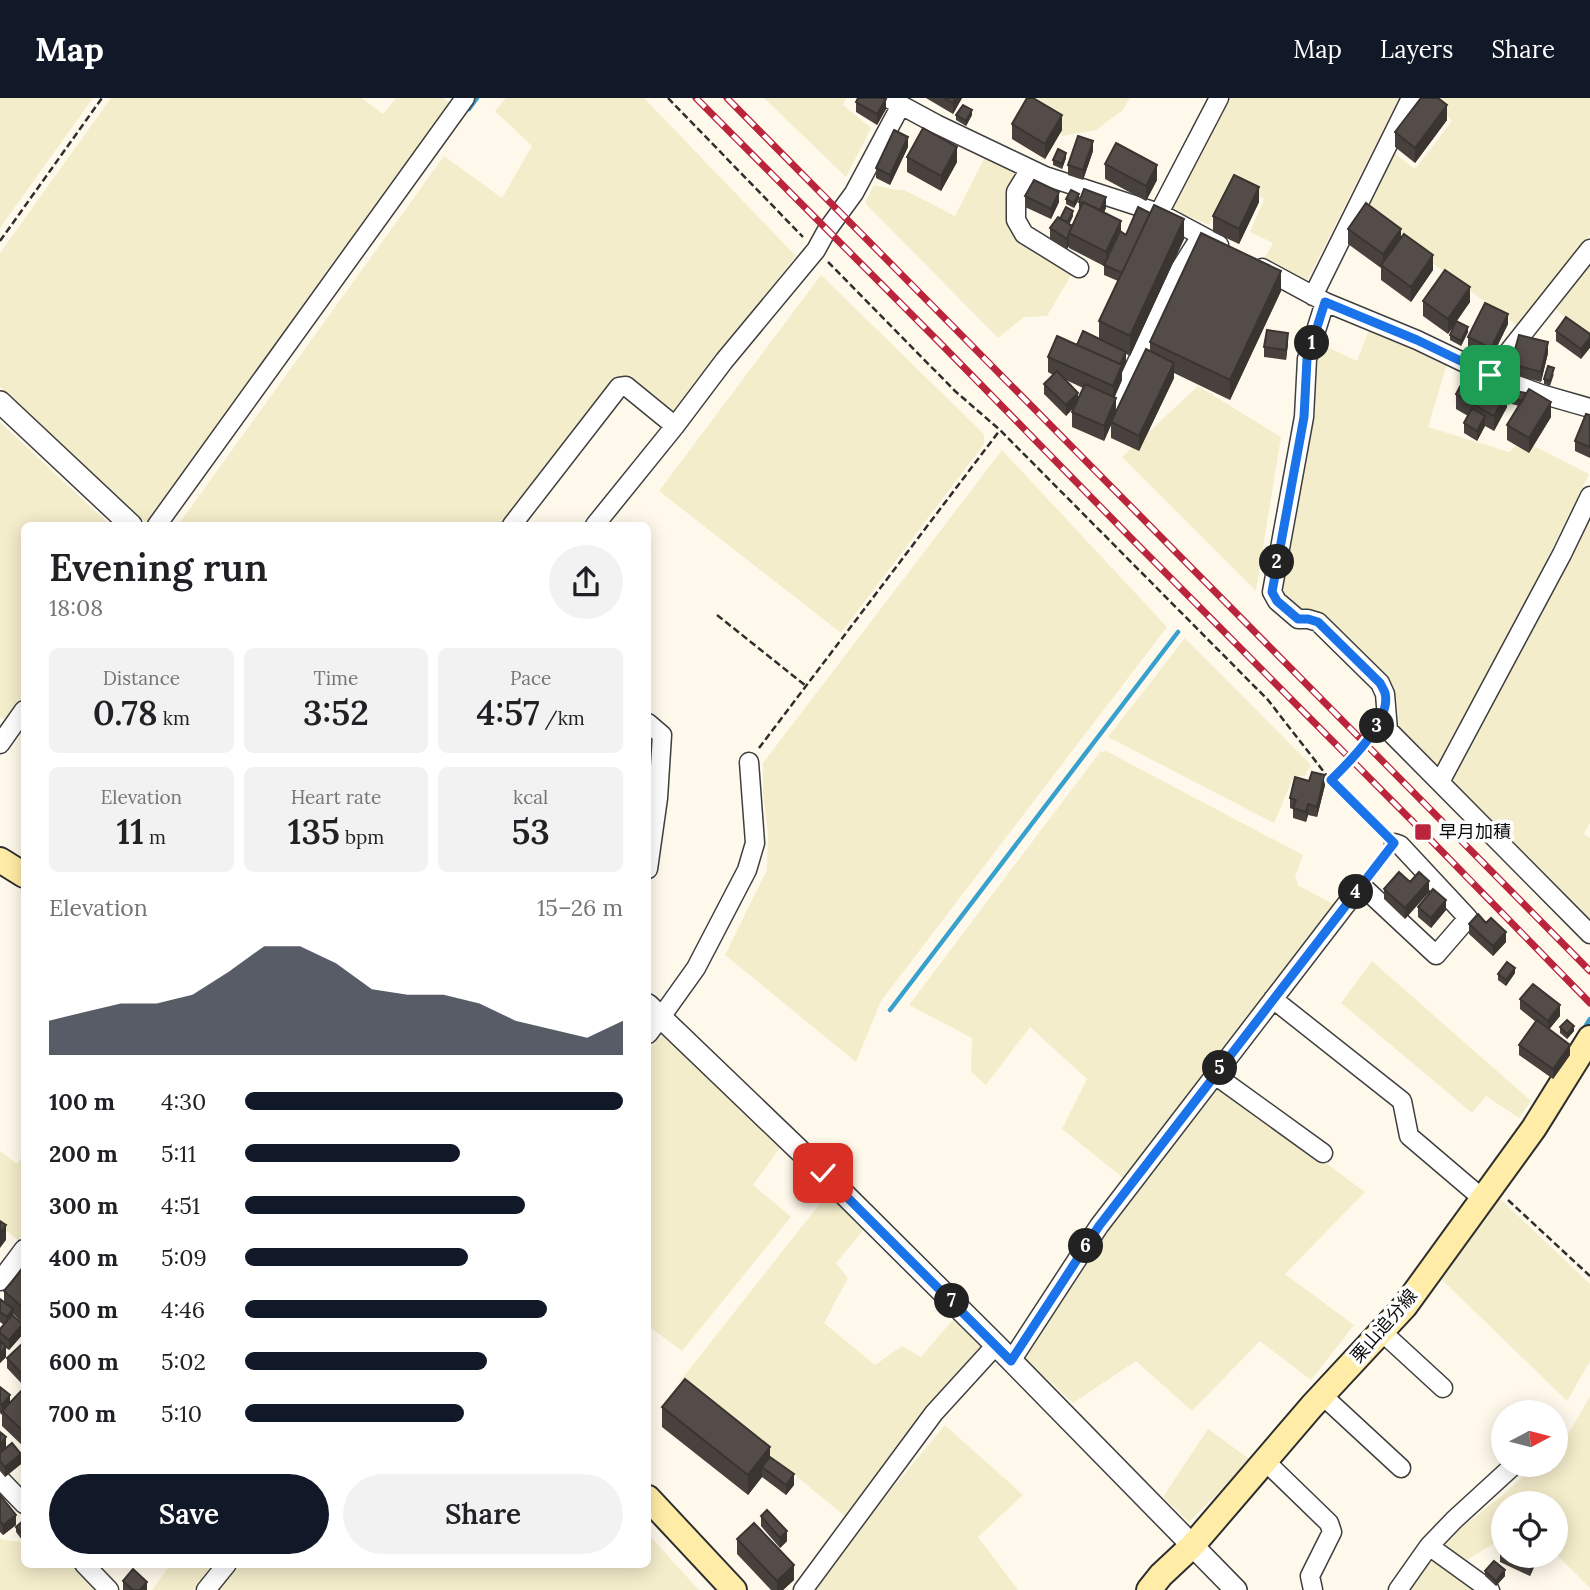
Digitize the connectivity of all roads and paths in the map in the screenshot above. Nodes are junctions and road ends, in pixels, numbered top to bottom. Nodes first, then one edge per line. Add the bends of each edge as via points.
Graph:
1 (102, 98) edge
2 (668, 98) edge
3 (1219, 98) edge
4 (1411, 98) edge
5 (462, 99) edge
6 (895, 102) edge
7 (1030, 169) junction
8 (1158, 213) junction
9 (1201, 236) junction
10 (0, 241) edge
11 (1590, 249) edge
12 (816, 250) junction
13 (1079, 268) dead end
14 (1319, 299) junction
15 (1490, 375) junction
16 (0, 402) edge
17 (1118, 403) edge
18 (1590, 408) edge
19 (675, 426) junction
20 (1000, 430) junction
21 (1590, 496) edge
22 (128, 522) edge
23 (159, 522) edge
24 (514, 522) edge
25 (597, 522) edge
26 (717, 615) dead end
27 (806, 686) junction
28 (1385, 704) junction
29 (21, 714) edge
30 (651, 726) edge
31 (0, 744) edge
32 (749, 762) joint
33 (1331, 780) junction
34 (1440, 782) junction
35 (1394, 843) junction
36 (651, 848) edge
37 (0, 860) edge
38 (21, 873) edge
39 (1362, 885) junction
40 (1590, 934) edge
41 (1273, 999) junction
42 (652, 1018) edge
43 (1590, 1038) edge
44 (1215, 1075) junction
45 (1323, 1153) dead end
46 (1488, 1192) junction
47 (21, 1254) edge
48 (1590, 1276) edge
49 (0, 1281) edge
50 (1381, 1331) junction
51 (996, 1345) junction
52 (1011, 1361) junction
53 (1443, 1388) dead end
54 (1322, 1395) junction
55 (1265, 1461) junction
56 (1401, 1468) dead end
57 (1501, 1477) edge
58 (0, 1479) edge
59 (21, 1501) edge
60 (651, 1501) edge
61 (1192, 1546) junction
62 (1429, 1546) junction
63 (88, 1568) edge
64 (224, 1568) edge
65 (109, 1590) edge
66 (206, 1590) edge
67 (734, 1590) edge
68 (803, 1590) edge
69 (1149, 1590) edge
70 (1236, 1590) edge
71 (1313, 1590) edge
72 (1398, 1590) edge
73 (1490, 1590) edge

1 - 10 path
2 - 12 path
3 - 8 street
4 - 14 street
5 - 23 street
6 - 7 street
6 - 12 street via 854,193
7 - 8 street
7 - 13 street via 1016,192 1016,220 1024,234
8 - 9 street
9 - 14 street
9 - 17 street via 1180,269
11 - 15 street
12 - 19 street
12 - 20 path via 955,391
14 - 15 street
14 - 28 street via 1307,359 1304,417 1272,592 1298,619 1318,622 1327,630 1380,683
15 - 18 street
16 - 22 street
19 - 24 street via 626,386 619,387
19 - 25 street
20 - 27 path
20 - 33 path via 1268,700
21 - 34 street
26 - 27 path
27 - 32 path
28 - 33 path via 1376,730
28 - 34 street via 1388,730
29 - 31 street
30 - 36 street via 662,735
32 - 42 street via 755,844 747,870 695,968
33 - 35 path
34 - 40 street
35 - 39 path
35 - 39 street via 1468,918 1436,955
37 - 38 main road
39 - 41 street
41 - 44 street
41 - 46 street via 1402,1101 1409,1136
42 - 51 street via 823,1173
43 - 46 main road, 栗山追分線
44 - 45 street
44 - 52 street via 1099,1226
46 - 48 path
46 - 50 main road, 栗山追分線 via 1405,1306
47 - 49 street
50 - 53 street
50 - 54 main road, 栗山追分線
51 - 52 street
51 - 68 street via 934,1413
52 - 61 street
54 - 55 main road, 栗山追分線
54 - 56 street
55 - 61 main road, 栗山追分線
55 - 71 street via 1329,1523 1332,1532 1311,1576
57 - 62 street
58 - 59 street
60 - 67 main road
61 - 69 main road, 栗山追分線
61 - 70 street
62 - 72 street
62 - 73 street
63 - 65 street
64 - 66 street

